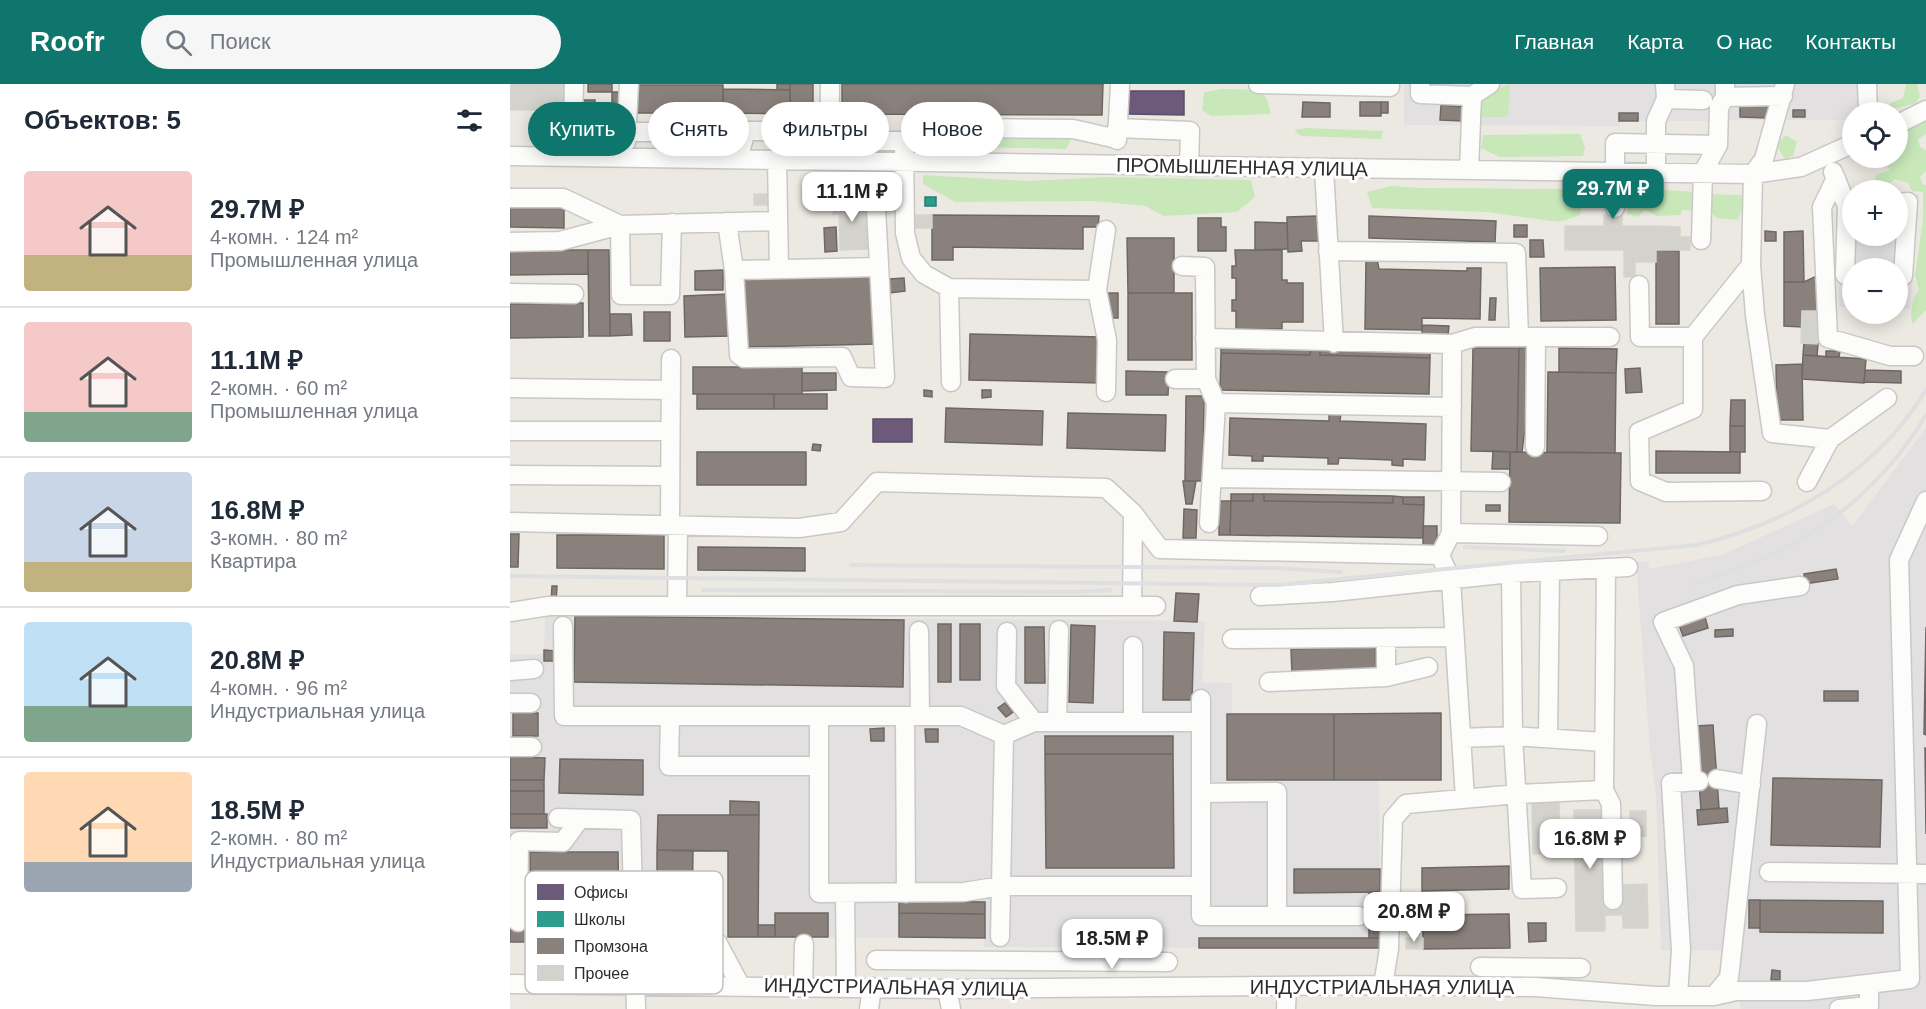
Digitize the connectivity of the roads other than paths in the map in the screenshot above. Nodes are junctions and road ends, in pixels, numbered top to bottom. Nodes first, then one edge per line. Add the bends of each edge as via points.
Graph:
1 (574, 84) edge
2 (628, 84) edge
3 (830, 84) edge
4 (1120, 84) edge
5 (1258, 84) edge
6 (1390, 84) edge
7 (1420, 84) edge
8 (1490, 84) edge
9 (1867, 84) edge
10 (1725, 90) edge
11 (1784, 90) edge
12 (1666, 91) edge
13 (1472, 96) junction
14 (1703, 100) dead end
15 (574, 102) edge
16 (627, 102) edge
17 (1868, 102) edge
18 (1926, 110) edge
19 (1908, 119) edge
20 (1004, 128) edge
21 (1117, 134) junction
22 (1656, 143) junction
23 (1718, 145) junction
24 (1842, 149) edge
25 (510, 156) edge
26 (528, 156) edge
27 (572, 156) edge
28 (1828, 156) junction
29 (625, 157) joint
30 (738, 159) junction
31 (777, 160) junction
32 (809, 160) junction
33 (830, 161) junction
34 (905, 162) junction
35 (1111, 165) junction
36 (1189, 167) junction
37 (1324, 169) junction
38 (1469, 170) junction
39 (1614, 170) junction
40 (1656, 171) junction
41 (1703, 172) junction
42 (1753, 174) junction
43 (1836, 178) junction
44 (1842, 190) edge
45 (510, 198) edge
46 (876, 208) dead end
47 (1615, 208) dead end
48 (778, 221) junction
49 (727, 222) junction
50 (672, 223) junction
51 (620, 225) junction
52 (1106, 230) dead end
53 (1701, 240) dead end
54 (510, 242) edge
55 (1328, 251) junction
56 (1751, 265) junction
57 (1182, 266) dead end
58 (879, 267) junction
59 (779, 269) junction
60 (734, 270) junction
61 (1639, 285) dead end
62 (949, 288) junction
63 (1097, 290) junction
64 (510, 293) edge
65 (574, 294) dead end
66 (1527, 337) junction
67 (1610, 337) dead end
68 (1693, 337) junction
69 (1206, 338) junction
70 (1334, 343) junction
71 (1452, 344) junction
72 (1914, 356) dead end
73 (671, 359) dead end
74 (1175, 379) dead end
75 (1206, 379) junction
76 (951, 382) dead end
77 (510, 388) edge
78 (671, 390) junction
79 (1106, 392) dead end
80 (1887, 398) dead end
81 (1216, 403) junction
82 (1452, 407) junction
83 (510, 431) edge
84 (670, 431) junction
85 (1830, 439) junction
86 (1535, 447) dead end
87 (510, 475) edge
88 (670, 477) junction
89 (1212, 478) junction
90 (1451, 481) junction
91 (1501, 482) dead end
92 (1807, 482) dead end
93 (1762, 491) dead end
94 (1926, 501) edge
95 (1133, 513) junction
96 (510, 522) edge
97 (1209, 523) dead end
98 (674, 526) junction
99 (1451, 534) junction
100 (1598, 536) dead end
101 (1440, 555) junction
102 (1628, 567) dead end
103 (1606, 568) junction
104 (1550, 571) junction
105 (1511, 573) junction
106 (1452, 580) junction
107 (1800, 586) dead end
108 (1260, 596) dead end
109 (677, 606) junction
110 (1132, 606) junction
111 (1156, 606) dead end
112 (510, 612) edge
113 (563, 626) dead end
114 (1059, 630) dead end
115 (919, 631) dead end
116 (1007, 632) dead end
117 (1455, 637) junction
118 (1386, 638) junction
119 (1232, 639) dead end
120 (1133, 646) dead end
121 (1428, 668) dead end
122 (534, 669) dead end
123 (510, 671) edge
124 (1386, 677) junction
125 (1269, 682) dead end
126 (1201, 699) dead end
127 (510, 703) edge
128 (531, 703) dead end
129 (670, 716) junction
130 (819, 716) junction
131 (912, 716) junction
132 (1034, 722) junction
133 (1057, 722) junction
134 (1133, 722) junction
135 (1201, 722) junction
136 (1756, 724) dead end
137 (1004, 735) junction
138 (1514, 736) junction
139 (1461, 738) junction
140 (1548, 738) junction
141 (1604, 742) junction
142 (510, 747) edge
143 (532, 747) dead end
144 (819, 766) junction
145 (1703, 780) junction
146 (1752, 785) junction
147 (1604, 790) junction
148 (1201, 793) junction
149 (1518, 794) junction
150 (1465, 798) junction
151 (558, 818) dead end
152 (580, 819) junction
153 (633, 871) edge
154 (1769, 872) dead end
155 (1907, 874) junction
156 (1926, 874) edge
157 (1001, 886) junction
158 (1201, 886) junction
159 (1557, 888) dead end
160 (906, 893) junction
161 (845, 894) junction
162 (1613, 900) dead end
163 (1277, 916) junction
164 (1359, 916) dead end
165 (518, 922) dead end
166 (1000, 937) dead end
167 (804, 944) dead end
168 (723, 953) edge
169 (876, 960) dead end
170 (957, 961) junction
171 (1168, 962) dead end
172 (1479, 967) dead end
173 (1581, 968) dead end
174 (510, 984) edge
175 (525, 984) edge
176 (1383, 984) junction
177 (1869, 984) junction
178 (723, 985) edge
179 (740, 985) junction
180 (803, 986) junction
181 (846, 986) junction
182 (1287, 986) junction
183 (872, 987) junction
184 (953, 989) junction
185 (1678, 996) junction
186 (1750, 1000) edge
187 (1807, 1000) edge
188 (1656, 1002) edge
189 (1719, 1002) edge
190 (869, 1009) edge
191 (951, 1009) edge
192 (1287, 1009) edge
193 (1839, 1009) edge

1 - 15 street
2 - 16 street
3 - 33 street
4 - 21 street
5 - 6 street
7 - 13 street via 1420,94
8 - 13 street
9 - 17 street
10 - 11 street
10 - 23 street via 1719,106
11 - 42 street via 1764,159
12 - 14 street
12 - 22 street via 1656,121
13 - 38 street
18 - 19 street
20 - 21 street
21 - 35 street
21 - 36 street via 1190,131
22 - 23 street
22 - 39 street via 1615,143
22 - 40 street
23 - 41 street
24 - 28 street, ПРОМЫШЛЕННАЯ УЛИЦА
25 - 26 street, ПРОМЫШЛЕННАЯ УЛИЦА
27 - 29 street, ПРОМЫШЛЕННАЯ УЛИЦА
28 - 42 street, ПРОМЫШЛЕННАЯ УЛИЦА via 1801,167
28 - 43 street
29 - 30 street, ПРОМЫШЛЕННАЯ УЛИЦА
30 - 31 street, ПРОМЫШЛЕННАЯ УЛИЦА
30 - 32 street via 746,131 800,131
31 - 32 street, ПРОМЫШЛЕННАЯ УЛИЦА
31 - 48 street
32 - 33 street, ПРОМЫШЛЕННАЯ УЛИЦА
33 - 34 street, ПРОМЫШЛЕННАЯ УЛИЦА
34 - 35 street, ПРОМЫШЛЕННАЯ УЛИЦА
34 - 62 street via 905,233 912,258 924,274
35 - 36 street, ПРОМЫШЛЕННАЯ УЛИЦА
36 - 37 street, ПРОМЫШЛЕННАЯ УЛИЦА
37 - 38 street, ПРОМЫШЛЕННАЯ УЛИЦА
37 - 55 street
38 - 39 street, ПРОМЫШЛЕННАЯ УЛИЦА
39 - 40 street, ПРОМЫШЛЕННАЯ УЛИЦА
39 - 47 street
40 - 41 street, ПРОМЫШЛЕННАЯ УЛИЦА
41 - 42 street, ПРОМЫШЛЕННАЯ УЛИЦА
41 - 53 street
42 - 56 street
43 - 44 street
43 - 72 street via 1822,207 1828,338 1890,356
45 - 51 street via 563,198
46 - 58 street
48 - 49 street
48 - 59 street
49 - 50 street
49 - 60 street
50 - 51 street
50 - 51 street via 670,294 621,295
51 - 54 street via 560,241
52 - 63 street
55 - 66 street via 1516,253
55 - 70 street
56 - 68 street
56 - 85 street via 1772,433
57 - 69 street via 1205,267
58 - 59 street
58 - 60 street via 885,378 851,377 842,357 744,358 738,350
59 - 60 street
61 - 68 street via 1640,337
62 - 63 street
62 - 76 street
63 - 79 street via 1107,340
64 - 65 street
66 - 67 street
66 - 71 street via 1474,337
66 - 86 street
68 - 93 street via 1693,409 1639,432 1640,482 1666,492
69 - 70 street
69 - 75 street
70 - 71 street
71 - 82 street
73 - 78 street
74 - 75 street
75 - 81 street
77 - 78 street
78 - 84 street
80 - 85 street
81 - 82 street
81 - 89 street
82 - 90 street
83 - 84 street
84 - 88 street
85 - 92 street
87 - 88 street
88 - 98 street
89 - 90 street
89 - 97 street
90 - 91 street
90 - 99 street
94 - 155 street via 1899,560
95 - 98 street via 1106,488 877,482 841,522 799,528
95 - 101 street via 1160,549
95 - 110 street
96 - 98 street
98 - 109 street
99 - 100 street
99 - 101 street
101 - 106 street
102 - 103 street
103 - 104 street
103 - 141 street
104 - 105 street
104 - 140 street
105 - 106 street
105 - 138 street
106 - 108 street
106 - 117 street
107 - 145 street via 1738,595 1663,622 1684,666
109 - 110 street
109 - 112 street via 549,606
110 - 111 street
113 - 129 street via 564,716
114 - 133 street
115 - 131 street
116 - 132 street via 1006,686
117 - 118 street
117 - 139 street
118 - 119 street
118 - 124 street
120 - 134 street
121 - 124 street
122 - 123 street
124 - 125 street
126 - 135 street
127 - 128 street
129 - 130 street
129 - 144 street via 669,766
130 - 131 street
130 - 144 street
131 - 137 street via 961,716
131 - 160 street
132 - 133 street
132 - 137 street
133 - 134 street
134 - 135 street
135 - 148 street
136 - 146 street
137 - 157 street
138 - 139 street
138 - 140 street
138 - 149 street
139 - 150 street
140 - 141 street
141 - 147 street
142 - 143 street
144 - 161 street via 819,893
145 - 146 street
145 - 185 street via 1671,783 1681,950
146 - 189 street via 1728,978
147 - 149 street
147 - 162 street via 1611,804
148 - 158 street
148 - 163 street via 1277,792
149 - 150 street
149 - 159 street via 1522,889
150 - 176 street via 1406,804 1393,819 1389,948
151 - 152 street
152 - 153 street via 631,820
152 - 165 street via 563,842 519,841
154 - 155 street
155 - 156 street
155 - 177 street, ИНДУСТРИАЛЬНАЯ УЛИЦА via 1910,979
157 - 158 street
157 - 160 street via 964,892
157 - 166 street
158 - 163 street via 1201,916
160 - 161 street
161 - 181 street
163 - 164 street
167 - 180 street
168 - 179 street
169 - 170 street
170 - 171 street
170 - 184 street
172 - 173 street
174 - 175 street, ИНДУСТРИАЛЬНАЯ УЛИЦА
176 - 182 street, ИНДУСТРИАЛЬНАЯ УЛИЦА
176 - 188 street, ИНДУСТРИАЛЬНАЯ УЛИЦА via 1535,987
177 - 187 street, ИНДУСТРИАЛЬНАЯ УЛИЦА
177 - 193 street via 1869,1006
178 - 179 street, ИНДУСТРИАЛЬНАЯ УЛИЦА
179 - 180 street, ИНДУСТРИАЛЬНАЯ УЛИЦА
180 - 181 street, ИНДУСТРИАЛЬНАЯ УЛИЦА
181 - 183 street, ИНДУСТРИАЛЬНАЯ УЛИЦА
182 - 184 street, ИНДУСТРИАЛЬНАЯ УЛИЦА
182 - 192 street
183 - 184 street, ИНДУСТРИАЛЬНАЯ УЛИЦА
183 - 190 street
184 - 191 street
185 - 188 street, ИНДУСТРИАЛЬНАЯ УЛИЦА
185 - 189 street, ИНДУСТРИАЛЬНАЯ УЛИЦА
186 - 187 street, ИНДУСТРИАЛЬНАЯ УЛИЦА
186 - 189 street, ИНДУСТРИАЛЬНАЯ УЛИЦА

